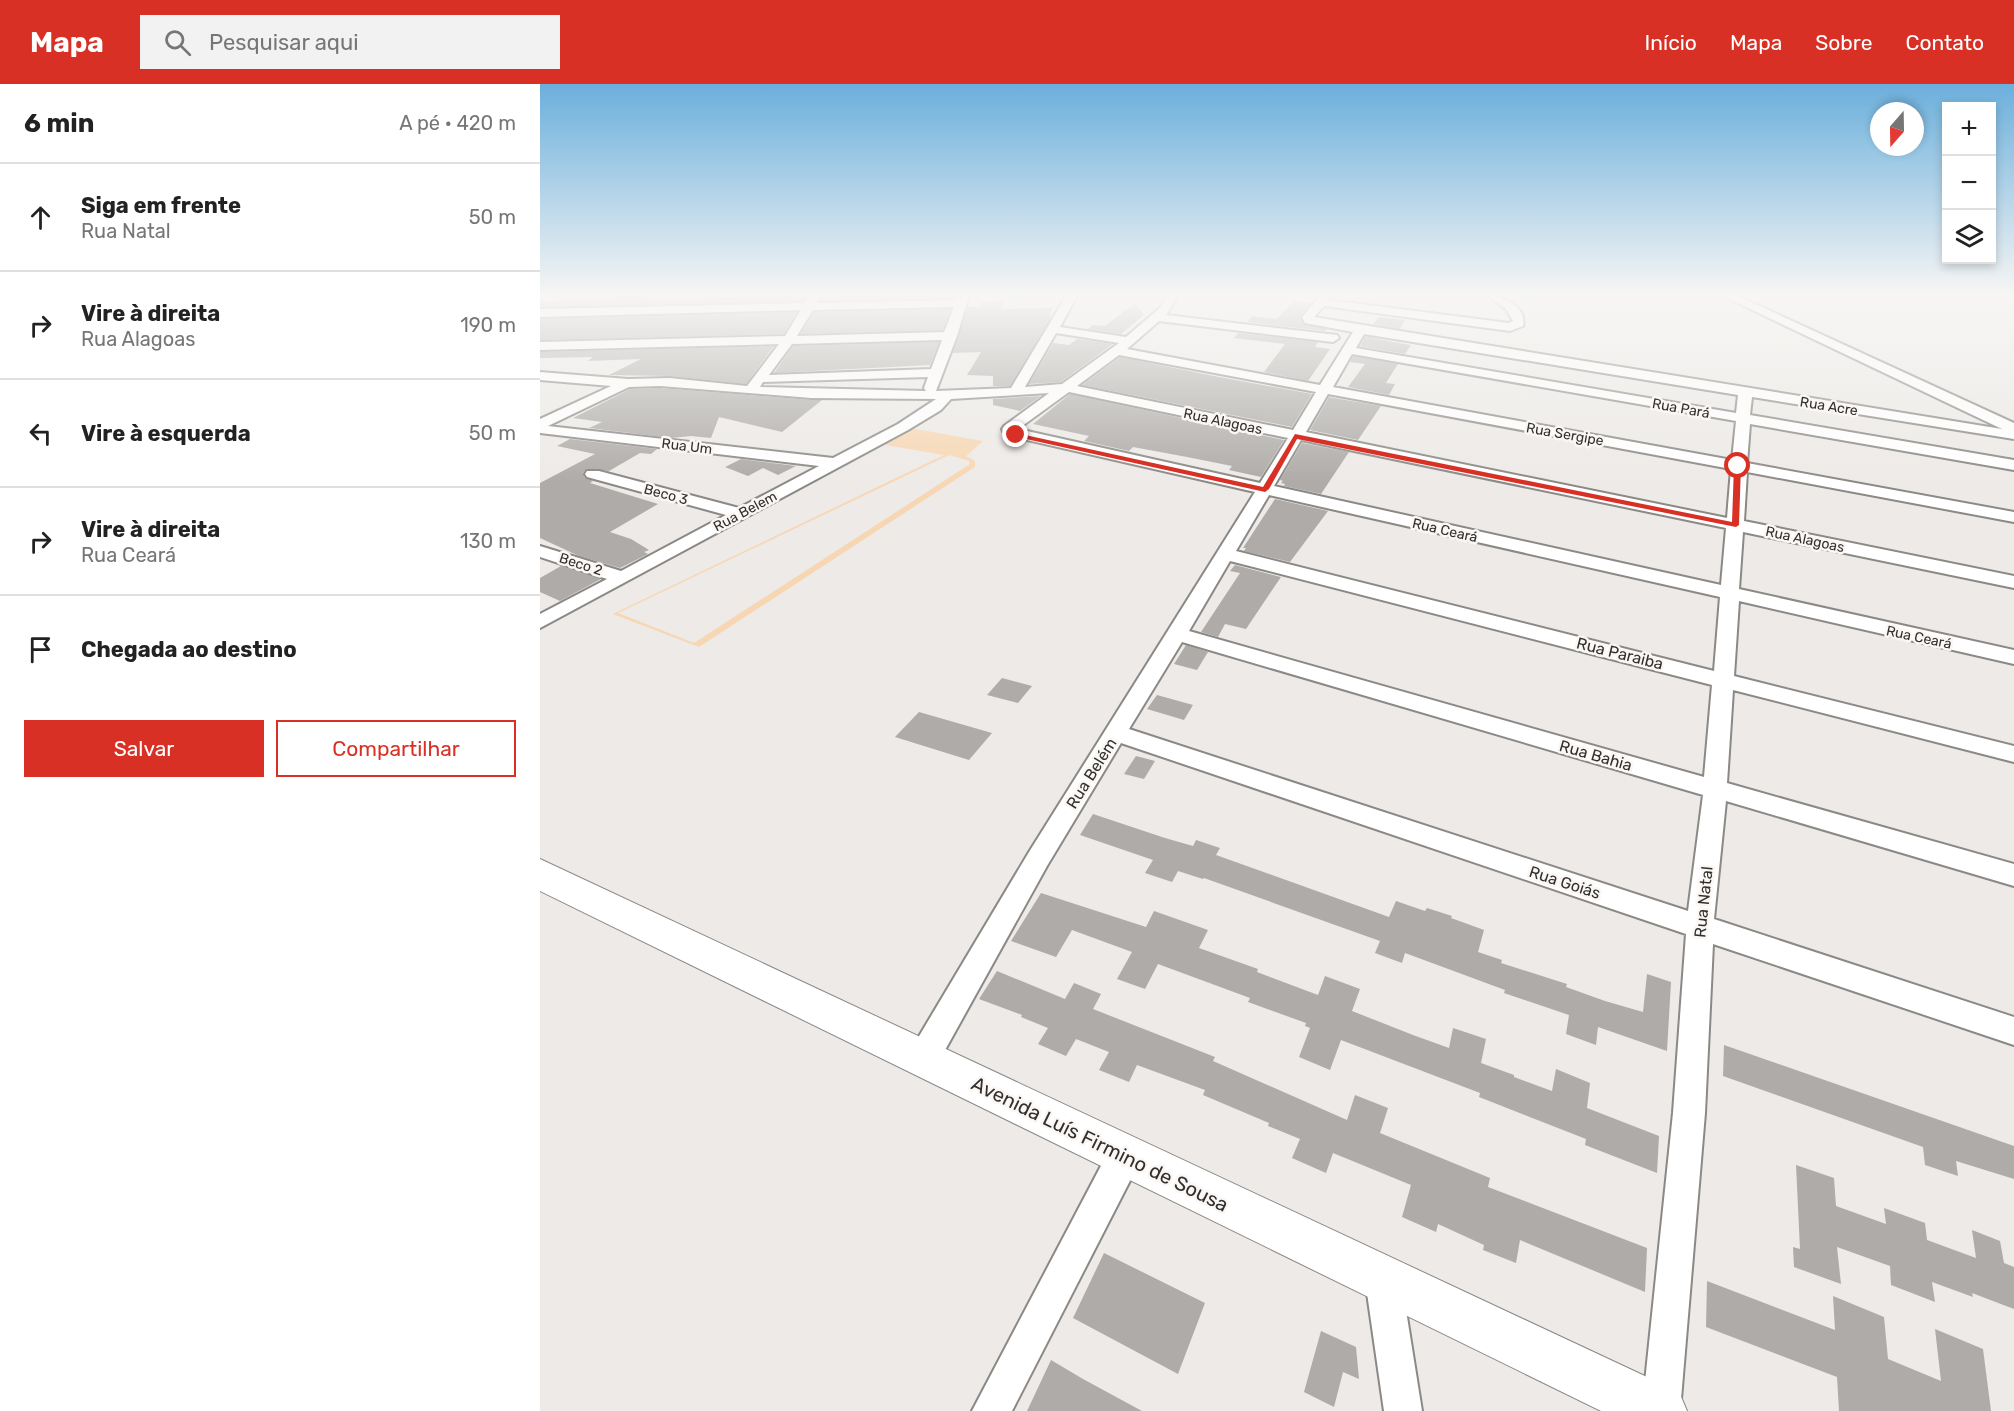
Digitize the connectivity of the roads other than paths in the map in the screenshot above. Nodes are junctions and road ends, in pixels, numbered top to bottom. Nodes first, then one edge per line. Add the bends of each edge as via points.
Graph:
1 (775, 358) edge
2 (942, 358) edge
3 (1035, 358) edge
4 (1108, 358) edge
5 (1154, 358) edge
6 (1343, 358) edge
7 (1461, 358) edge
8 (1461, 358) edge
9 (1861, 358) edge
10 (936, 373) junction
11 (540, 375) edge
12 (759, 380) junction
13 (658, 382) junction
14 (628, 383) junction
15 (1067, 388) junction
16 (1323, 390) junction
17 (749, 392) junction
18 (1015, 392) junction
19 (947, 395) junction
20 (928, 396) junction
21 (1743, 405) junction
22 (540, 427) edge
23 (2014, 429) edge
24 (2014, 435) edge
25 (1295, 436) junction
26 (834, 463) junction
27 (2014, 465) edge
28 (1738, 466) junction
29 (593, 474) dead end
30 (1265, 489) junction
31 (740, 514) junction
32 (2014, 517) edge
33 (1736, 525) junction
34 (540, 551) edge
35 (1225, 554) junction
36 (622, 578) junction
37 (2014, 582) edge
38 (1728, 595) junction
39 (540, 622) edge
40 (1177, 634) junction
41 (2014, 657) edge
42 (1723, 679) junction
43 (1115, 734) junction
44 (2014, 754) edge
45 (1715, 790) junction
46 (540, 874) edge
47 (2014, 875) edge
48 (1700, 927) junction
49 (2014, 1031) edge
50 (923, 1059) junction
51 (1125, 1155) junction
52 (1383, 1279) junction
53 (992, 1411) edge
54 (1403, 1411) edge
55 (1661, 1411) edge

1 - 12 street
2 - 10 street
3 - 18 street
4 - 15 street, Rua Ceará
5 - 16 street, Rua Sergipe
6 - 16 street, Rua Belém
7 - 21 street, Rua Pará
8 - 21 street, Rua Acre
9 - 23 street
10 - 12 street
10 - 20 street
11 - 14 street
12 - 13 street
12 - 17 street
13 - 14 street
13 - 17 street, Rua Alagoas
14 - 22 street
15 - 18 street, Rua Alagoas
15 - 25 street, Rua Alagoas
15 - 30 street, Rua Ceará via 1010,432
16 - 25 street, Rua Belém
16 - 28 street, Rua Sergipe
17 - 20 street, Rua Alagoas
18 - 19 street, Rua Alagoas
19 - 20 street, Rua Alagoas
19 - 26 street, Rua Belem via 936,407 903,427
21 - 24 street, Rua Acre
21 - 27 street, Rua Pará
21 - 28 street, Rua Natal
22 - 26 street, Rua Um
25 - 30 street, Rua Belém
25 - 33 street, Rua Alagoas
26 - 31 street, Rua Belem
28 - 32 street, Rua Sergipe
28 - 33 street, Rua Natal
29 - 31 street, Beco 3
30 - 35 street, Rua Belém
30 - 38 street, Rua Ceará
31 - 36 street, Rua Belem
33 - 37 street, Rua Alagoas
33 - 38 street, Rua Natal
34 - 36 street, Beco 2
35 - 40 street, Rua Belém
35 - 42 street, Rua Paraiba
36 - 39 street, Rua Belem
38 - 41 street, Rua Ceará
38 - 42 street, Rua Natal
40 - 43 street, Rua Belém
40 - 45 street, Rua Bahia
42 - 44 street, Rua Paraiba
42 - 45 street, Rua Natal
43 - 48 street, Rua Goiás
43 - 50 street, Rua Belém
45 - 47 street, Rua Bahia
45 - 48 street, Rua Natal
46 - 50 main road, Avenida Luís Firmino de Sousa
48 - 49 street, Rua Goiás
48 - 55 street, Rua Natal via 1689,1113
50 - 51 main road, Avenida Luís Firmino de Sousa
51 - 52 main road, Avenida Luís Firmino de Sousa
51 - 53 street
52 - 54 street
52 - 55 main road, Avenida Luís Firmino de Sousa

